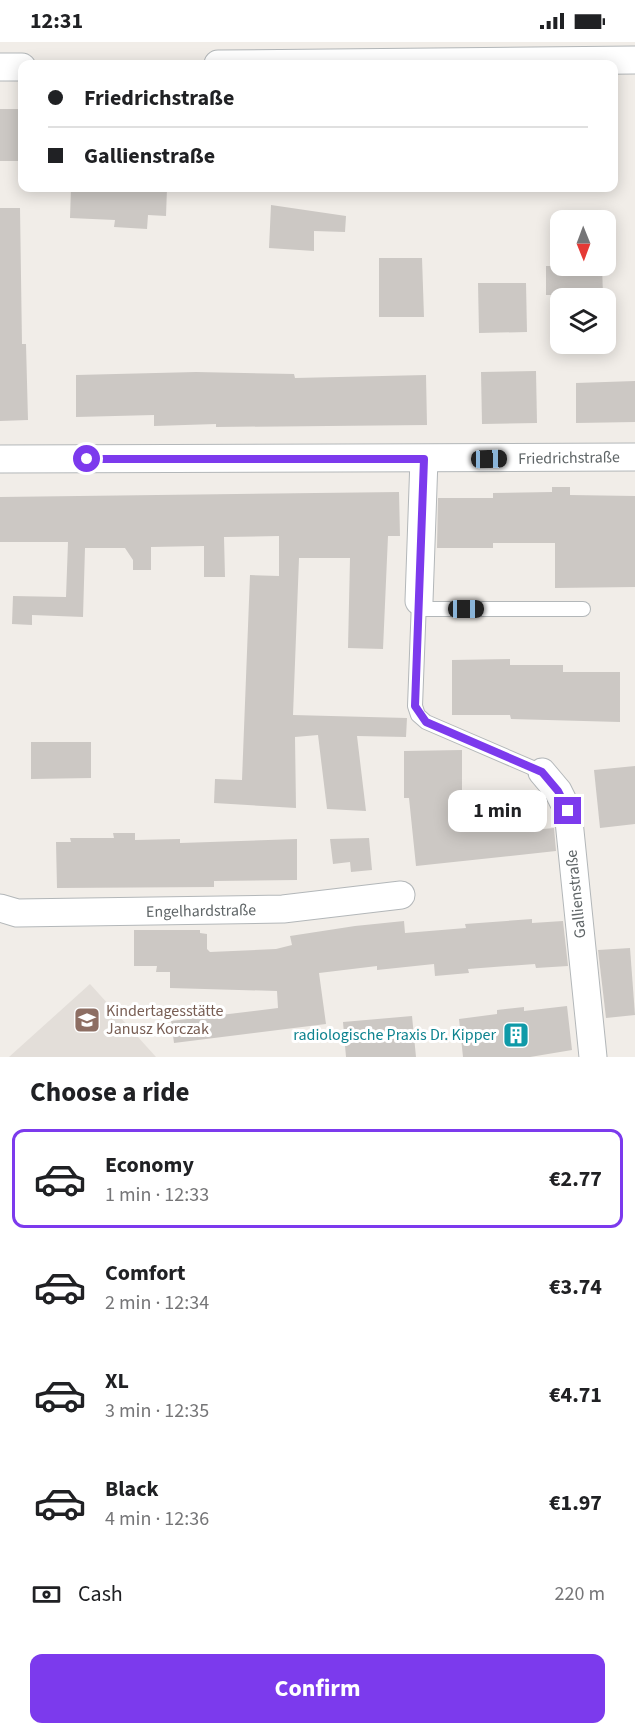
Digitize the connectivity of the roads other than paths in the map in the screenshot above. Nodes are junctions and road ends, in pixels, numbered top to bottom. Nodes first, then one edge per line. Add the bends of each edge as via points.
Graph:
1 (618, 60) edge
2 (635, 60) edge
3 (0, 67) edge
4 (18, 67) edge
5 (635, 457) edge
6 (0, 459) edge
7 (424, 459) junction
8 (419, 605) junction
9 (584, 609) dead end
10 (542, 772) joint
11 (401, 895) dead end
12 (0, 908) edge
13 (593, 1057) edge

1 - 2 street
3 - 4 street
5 - 7 street, Friedrichstraße
6 - 7 street, Friedrichstraße
7 - 8 street, Gallienstraße
8 - 9 lane
8 - 10 lane, Gallienstraße via 415,706 418,715 426,722
10 - 13 street, Gallienstraße via 568,811
11 - 12 street, Engelhardstraße via 283,909 226,911 16,913

